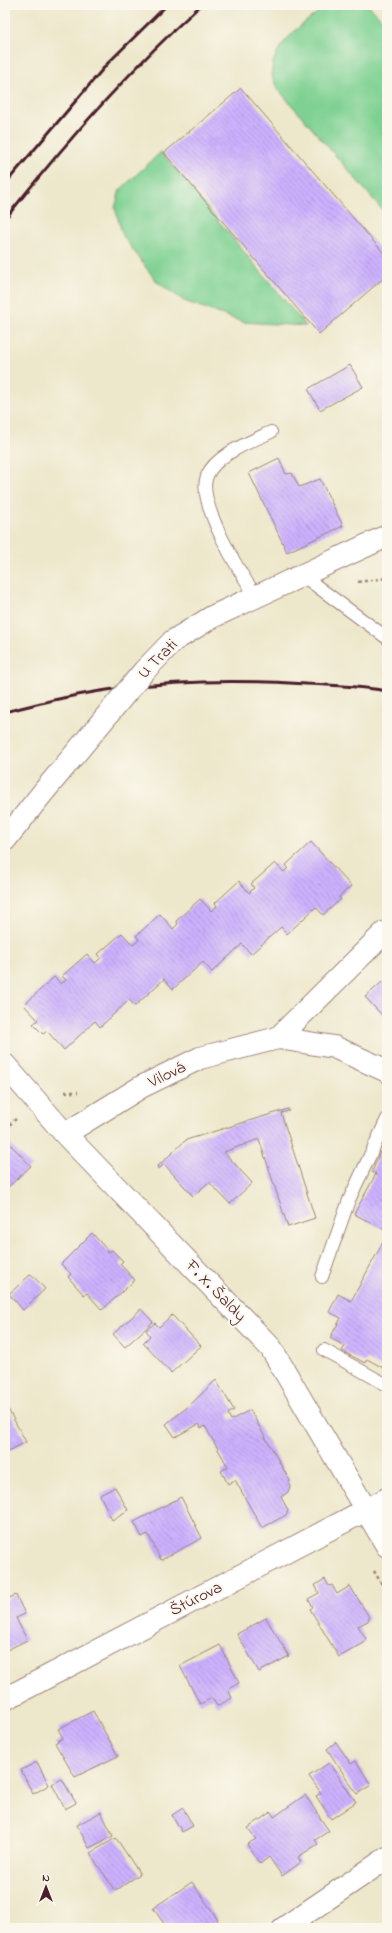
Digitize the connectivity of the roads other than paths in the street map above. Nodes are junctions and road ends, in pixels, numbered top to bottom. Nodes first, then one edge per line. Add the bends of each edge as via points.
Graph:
1 (271, 432) dead end
2 (387, 536) edge
3 (303, 576) junction
4 (257, 597) junction
5 (387, 638) edge
6 (5, 840) edge
7 (384, 933) dead end
8 (278, 1038) junction
9 (5, 1066) edge
10 (387, 1071) edge
11 (387, 1119) edge
12 (65, 1134) junction
13 (322, 1277) dead end
14 (324, 1350) dead end
15 (387, 1385) edge
16 (387, 1499) edge
17 (366, 1511) junction
18 (387, 1546) edge
19 (5, 1699) edge
20 (387, 1858) edge
21 (284, 1928) edge

1 - 4 lane via 223,456 207,476 205,495 225,546
2 - 3 street, U Trati
3 - 4 street, U Trati
3 - 5 lane
4 - 6 street, U Trati, bridge via 212,617 173,641 144,671
7 - 8 street
8 - 10 street, Vilová via 334,1047
8 - 12 street, Vilová via 200,1058 140,1087
9 - 12 street, F. X. Šaldy
11 - 13 lane via 348,1200
12 - 17 street, F. X. Šaldy via 271,1348
14 - 15 lane
16 - 17 street, Štúrova
17 - 18 street, F. X. Šaldy
17 - 19 street, Štúrova
20 - 21 street

